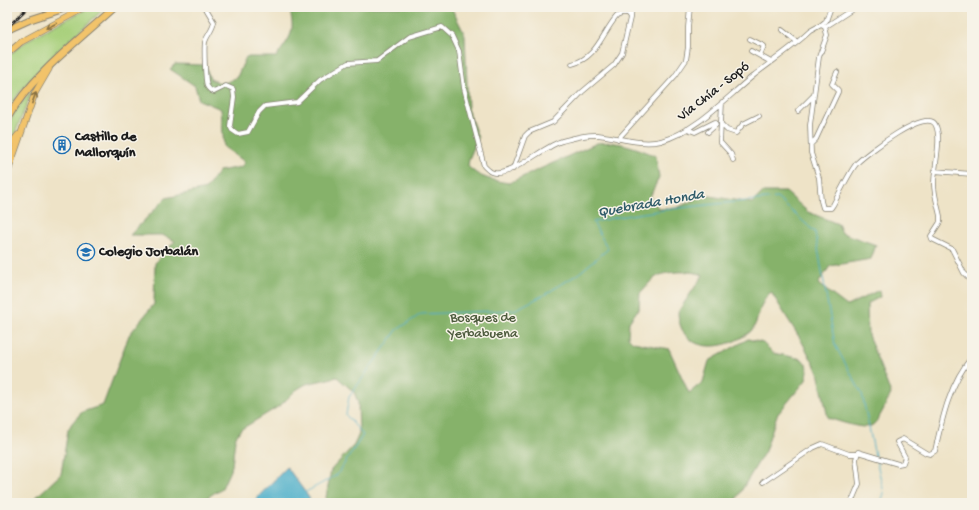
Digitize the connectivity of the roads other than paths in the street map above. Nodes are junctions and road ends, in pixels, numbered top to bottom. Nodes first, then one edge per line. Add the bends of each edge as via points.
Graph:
1 (69, 7) edge
2 (86, 7) edge
3 (116, 7) edge
4 (205, 7) edge
5 (631, 7) edge
6 (690, 7) edge
7 (831, 7) edge
8 (856, 7) edge
9 (630, 18) junction
10 (823, 26) junction
11 (7, 30) edge
12 (782, 30) dead end
13 (750, 39) dead end
14 (796, 41) junction
15 (751, 51) dead end
16 (7, 54) edge
17 (760, 55) junction
18 (771, 62) junction
19 (572, 64) dead end
20 (50, 67) junction
21 (837, 72) dead end
22 (813, 96) junction
23 (722, 102) junction
24 (798, 111) dead end
25 (759, 116) dead end
26 (7, 119) edge
27 (25, 123) junction
28 (722, 125) junction
29 (687, 129) junction
30 (708, 132) dead end
31 (618, 139) junction
32 (811, 144) junction
33 (7, 149) edge
34 (733, 160) dead end
35 (513, 169) junction
36 (934, 171) junction
37 (7, 174) edge
38 (972, 174) edge
39 (972, 281) edge
40 (972, 357) edge
41 (856, 454) junction
42 (763, 482) dead end
43 (851, 503) edge

1 - 11 highway via 28,20
2 -> 16 main road via 21,42
3 - 20 highway
4 - 35 street, Vía Chía - Sopó via 214,22 204,48 206,84 209,90 214,92 226,86 233,89 230,126 235,133 248,132 261,109 270,105 297,102 320,80 348,63 377,61 409,37 442,28 452,36 459,51 464,88 484,166 491,172 500,173
5 - 9 street
6 - 31 street via 686,60 675,76
7 - 10 street
8 - 10 street, Vía Chía - Sopó
9 - 19 street via 627,14 617,16 589,55 582,61
9 - 35 street via 622,53 614,65 582,92 553,122 525,136
10 - 14 street, Vía Chía - Sopó
10 - 22 street via 827,35 819,57
12 - 14 street
13 - 17 street via 764,46
14 - 18 street, Vía Chía - Sopó
15 - 17 street
17 - 18 street
18 - 23 street, Vía Chía - Sopó
20 - 26 highway via 19,100
27 -> 20 main road via 35,93
21 - 32 street via 832,84 838,92 816,139
22 - 24 street
22 - 32 street
23 - 28 street
23 - 29 street, Vía Chía - Sopó
25 - 28 street via 743,124 736,133
27 - 33 main road
27 - 37 main road
28 - 34 street via 720,142
29 - 30 street via 695,132 715,122 716,125
29 - 31 street, Vía Chía - Sopó via 660,141
31 - 35 street, Vía Chía - Sopó via 587,136 562,141 543,149
32 - 36 street via 821,200 823,208 826,209 833,205 856,163 869,152 925,120 933,121 937,129
36 - 38 street
36 - 39 street via 940,222 932,232 932,239 952,248 964,273
40 - 41 street via 942,416 935,451 926,453 900,439 897,444 905,457 903,463 898,464 859,452
41 - 42 street via 822,444
41 - 43 street via 859,484

